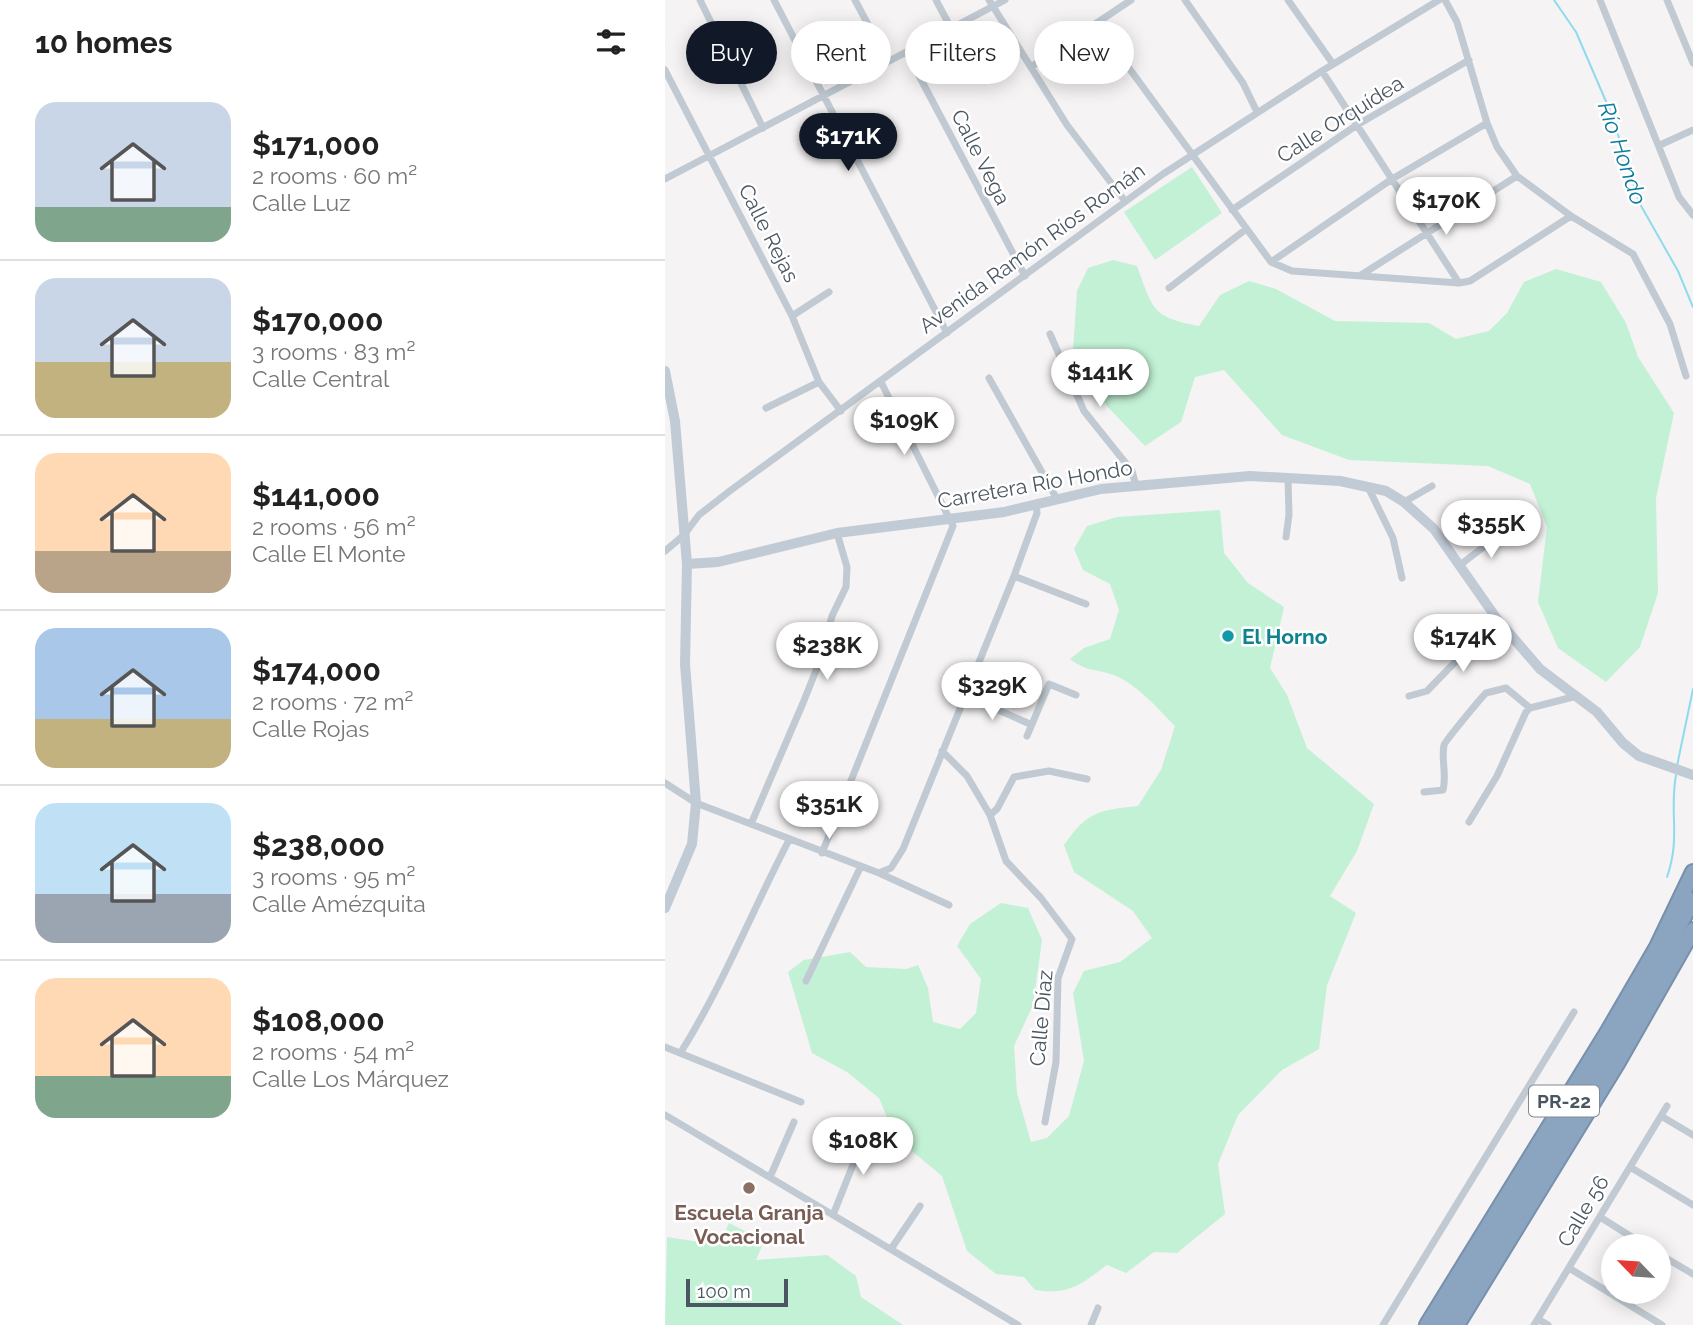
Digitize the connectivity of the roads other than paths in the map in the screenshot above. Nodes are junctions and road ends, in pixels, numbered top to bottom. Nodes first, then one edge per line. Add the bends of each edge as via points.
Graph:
1 (700, 0) edge
2 (774, 0) edge
3 (855, 0) edge
4 (936, 0) edge
5 (989, 0) edge
6 (1005, 0) edge
7 (1131, 0) edge
8 (1185, 0) edge
9 (1288, 0) edge
10 (1439, 0) edge
11 (1445, 0) edge
12 (1600, 0) edge
13 (1669, 1) edge
14 (993, 8) junction
15 (866, 21) edge
16 (947, 21) edge
17 (969, 21) edge
18 (1099, 21) edge
19 (1469, 60) junction
20 (1693, 61) edge
21 (1333, 64) junction
22 (1034, 65) edge
23 (1031, 67) junction
24 (665, 70) edge
25 (1322, 71) junction
26 (1134, 75) edge
27 (848, 84) edge
28 (923, 84) edge
29 (824, 97) junction
30 (1257, 112) junction
31 (1487, 123) junction
32 (1357, 125) junction
33 (763, 128) junction
34 (1693, 131) edge
35 (1660, 145) junction
36 (1192, 155) junction
37 (710, 156) junction
38 (1517, 176) junction
39 (665, 179) edge
40 (1392, 179) junction
41 (1125, 201) junction
42 (1231, 210) junction
43 (1693, 215) edge
44 (1571, 216) junction
45 (1245, 230) junction
46 (1427, 232) junction
47 (1271, 262) junction
48 (1360, 275) junction
49 (1025, 276) junction
50 (1459, 283) junction
51 (1169, 288) dead end
52 (829, 292) dead end
53 (792, 316) junction
54 (947, 333) junction
55 (1050, 334) dead end
56 (665, 371) edge
57 (1686, 376) dead end
58 (989, 379) dead end
59 (819, 382) junction
60 (881, 382) junction
61 (766, 408) dead end
62 (841, 411) junction
63 (1288, 479) junction
64 (1136, 486) junction
65 (1432, 486) dead end
66 (1368, 487) junction
67 (1057, 499) junction
68 (1404, 502) junction
69 (1036, 504) junction
70 (951, 519) junction
71 (1503, 532) dead end
72 (837, 533) junction
73 (684, 535) junction
74 (1286, 537) dead end
75 (665, 551) edge
76 (687, 564) junction
77 (1461, 565) junction
78 (1014, 576) junction
79 (1402, 578) dead end
80 (1086, 604) dead end
81 (1497, 619) junction
82 (964, 695) junction
83 (1076, 695) dead end
84 (1409, 696) dead end
85 (1577, 696) junction
86 (1530, 708) junction
87 (1030, 724) junction
88 (1027, 736) dead end
89 (942, 751) junction
90 (1693, 775) edge
91 (1087, 779) dead end
92 (665, 783) edge
93 (1424, 792) dead end
94 (696, 803) junction
95 (990, 815) junction
96 (1469, 822) dead end
97 (751, 824) junction
98 (789, 840) junction
99 (822, 853) junction
100 (861, 866) junction
101 (1693, 872) edge
102 (879, 873) junction
103 (1693, 900) edge
104 (949, 905) dead end
105 (665, 908) edge
106 (1693, 930) edge
107 (807, 981) dead end
108 (1574, 1012) dead end
109 (665, 1047) edge
110 (681, 1052) junction
111 (801, 1102) dead end
112 (1667, 1106) dead end
113 (665, 1115) edge
114 (1661, 1116) junction
115 (794, 1122) dead end
116 (1045, 1122) dead end
117 (868, 1127) dead end
118 (1693, 1135) edge
119 (1630, 1167) junction
120 (770, 1177) junction
121 (1693, 1205) edge
122 (920, 1206) dead end
123 (833, 1215) junction
124 (1599, 1217) junction
125 (1627, 1234) edge
126 (891, 1249) junction
127 (1671, 1261) edge
128 (1569, 1268) junction
129 (1693, 1274) edge
130 (1098, 1308) dead end
131 (1536, 1322) edge
132 (1018, 1325) edge
133 (1091, 1325) edge
134 (1383, 1325) edge
135 (1427, 1325) edge
136 (1440, 1325) edge
137 (1457, 1325) edge
138 (1548, 1325) edge
139 (1662, 1325) edge

1 - 33 street
2 - 29 street
3 - 15 street
4 - 16 street
5 - 14 street
6 - 14 street
7 - 18 street
8 - 30 street via 1243,83
9 - 21 street
10 - 21 street, Avenida Ramón Ríos Román
11 - 19 street
12 - 35 street
13 - 20 street
14 - 17 street
14 - 23 street
19 - 31 street
19 - 32 street, Calle Orquídea
21 - 25 street, Avenida Ramón Ríos Román
22 - 23 street
23 - 41 street via 1067,125
24 - 37 street, Calle Rejas
25 - 30 street, Avenida Ramón Ríos Román
25 - 32 street
26 - 36 street
27 - 29 street
28 - 49 street, Calle Vega
29 - 33 street
29 - 54 street
30 - 36 street, Avenida Ramón Ríos Román
31 - 38 street via 1497,148
31 - 40 street
32 - 40 street
32 - 42 street, Calle Orquídea
33 - 37 street
34 - 35 street
35 - 43 street via 1679,197
36 - 41 street, Avenida Ramón Ríos Román
36 - 42 street
37 - 39 street
37 - 53 street, Calle Rejas
38 - 44 street
38 - 46 street
40 - 46 street
40 - 47 street
41 - 49 street, Avenida Ramón Ríos Román
42 - 45 street
44 - 50 street via 1470,281
44 - 57 street via 1633,254 1670,324
45 - 47 street
45 - 51 street
46 - 48 street
46 - 50 street
47 - 48 street via 1292,271
48 - 50 street
49 - 54 street, Avenida Ramón Ríos Román
52 - 53 street
53 - 59 street, Calle Rejas
54 - 60 street, Avenida Ramón Ríos Román
55 - 64 street via 1084,411 1132,471
56 - 73 street via 673,395
58 - 67 street
59 - 61 street
59 - 62 street, Calle Rejas
60 - 62 street, Avenida Ramón Ríos Román
60 - 70 street
62 - 73 street, Avenida Ramón Ríos Román via 712,504
63 - 64 street, Carretera Río Hondo via 1250,476
63 - 66 street, Carretera Río Hondo
63 - 74 street
64 - 67 street, Carretera Río Hondo
65 - 68 street
66 - 68 street, Carretera Río Hondo
66 - 79 street via 1393,538
67 - 69 street, Carretera Río Hondo
68 - 77 street, Carretera Río Hondo via 1434,529
69 - 70 street, Carretera Río Hondo
69 - 78 street via 1037,513
70 - 72 street, Carretera Río Hondo
70 - 99 street via 953,526 941,559
71 - 77 street
72 - 76 street, Carretera Río Hondo via 718,562
72 - 97 street via 847,567 846,587 834,609 803,704
73 - 75 street, Avenida Ramón Ríos Román
73 - 76 street
76 - 94 street via 685,664
77 - 81 street, Carretera Río Hondo
78 - 80 street
78 - 82 street
81 - 84 street via 1427,691
81 - 85 street, Carretera Río Hondo via 1541,669
82 - 87 street
82 - 89 street
83 - 87 street via 1049,684
85 - 86 street
85 - 90 street, Carretera Río Hondo via 1639,756
86 - 93 street via 1506,688 1486,693 1444,746 1447,776 1443,790
86 - 96 street
87 - 88 street
89 - 95 street, Calle Díaz via 967,776
89 - 102 street via 903,849 891,868
91 - 95 street via 1049,771 1014,777
92 - 94 street
94 - 97 street
94 - 105 street via 692,844
95 - 116 street, Calle Díaz via 1006,861 1072,939 1058,978 1056,1062
97 - 98 street
98 - 99 street
98 - 110 street via 709,1007
99 - 100 street
100 - 102 street
100 - 107 street
101 - 135 highway, PR-22 via 1657,947 1607,1033
102 - 104 street
103 - 136 highway via 1627,1022
106 - 137 highway, PR-22
108 - 134 street
109 - 110 street
110 - 111 street
112 - 114 street, Calle 56
113 - 120 street
114 - 118 street
114 - 119 street, Calle 56
115 - 120 street
117 - 123 street
119 - 121 street
119 - 124 street, Calle 56
120 - 123 street
122 - 126 street
123 - 126 street
124 - 125 street
124 - 128 street, Calle 56
126 - 132 street
127 - 129 street
128 - 131 street, Calle 56
128 - 139 street
130 - 133 street
131 - 138 street

